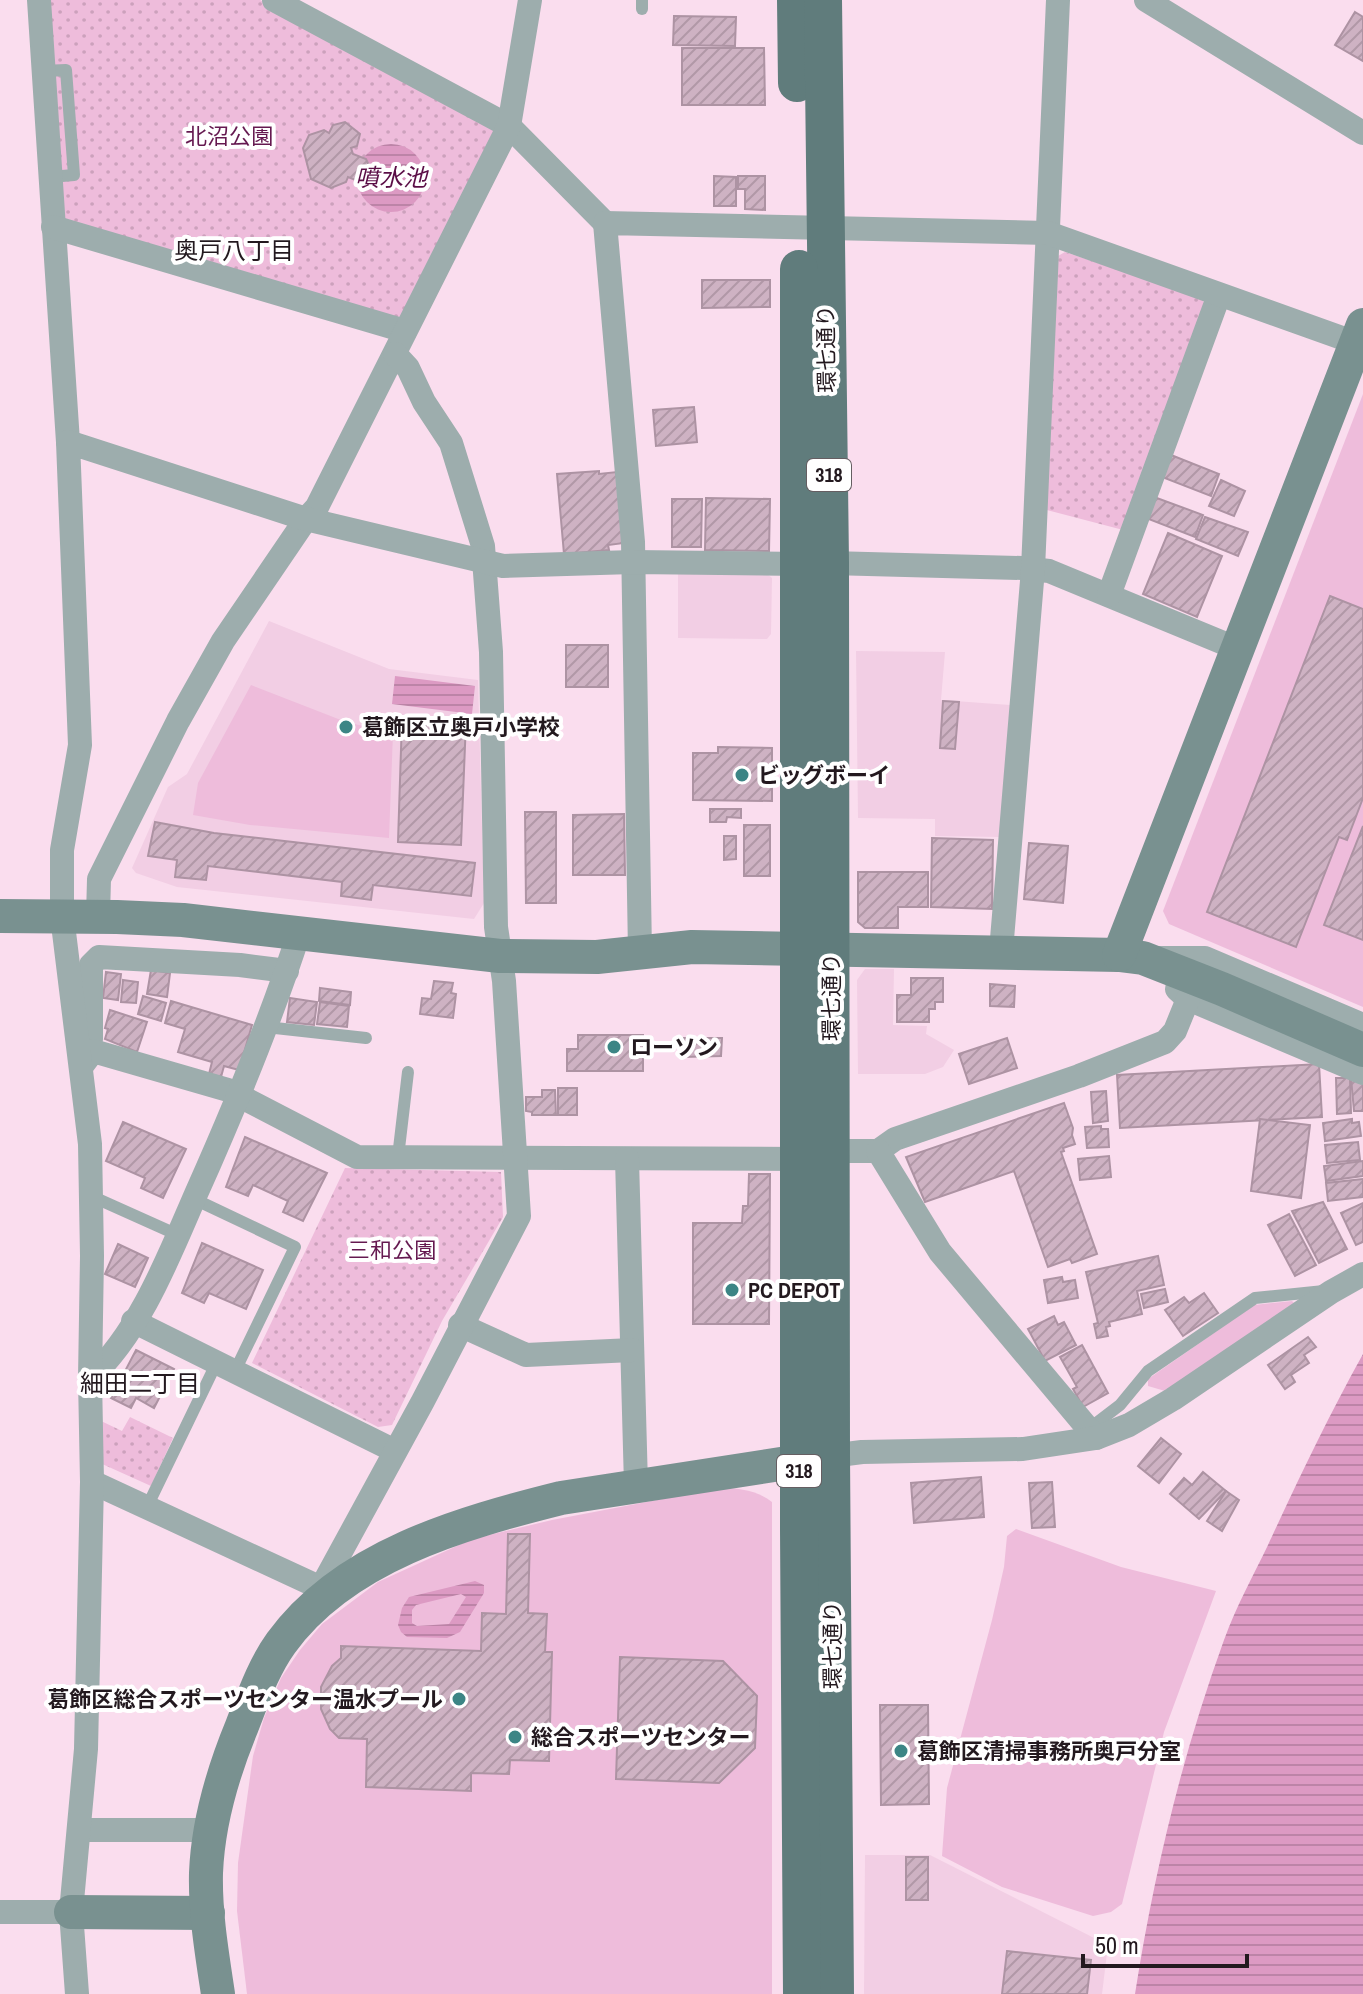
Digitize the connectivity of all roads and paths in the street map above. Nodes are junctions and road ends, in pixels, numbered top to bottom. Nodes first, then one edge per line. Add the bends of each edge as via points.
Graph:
1 (39, 0) edge
2 (274, 0) edge
3 (530, 0) edge
4 (796, 0) edge
5 (823, 0) edge
6 (1058, 0) edge
7 (1146, 0) edge
8 (509, 126) junction
9 (1363, 133) edge
10 (605, 223) junction
11 (812, 226) junction
12 (53, 227) junction
13 (1048, 233) junction
14 (1219, 295) junction
15 (405, 331) junction
16 (1360, 334) edge
17 (395, 354) junction
18 (68, 442) junction
19 (306, 519) junction
20 (633, 562) junction
21 (486, 563) junction
22 (816, 564) junction
23 (1033, 569) junction
24 (1109, 595) junction
25 (1238, 649) junction
26 (32, 916) edge
27 (98, 916) junction
28 (299, 933) junction
29 (815, 948) junction
30 (1001, 951) junction
31 (640, 952) junction
32 (500, 956) junction
33 (1131, 956) junction
34 (287, 971) junction
35 (1188, 999) junction
36 (1363, 1025) edge
37 (266, 1027) junction
38 (366, 1038) dead end
39 (1363, 1050) edge
40 (87, 1059) junction
41 (408, 1072) dead end
42 (1363, 1073) edge
43 (240, 1095) junction
44 (878, 1151) junction
45 (815, 1155) junction
46 (398, 1157) junction
47 (516, 1159) junction
48 (627, 1159) junction
49 (91, 1196) junction
50 (194, 1199) junction
51 (178, 1235) junction
52 (1363, 1274) edge
53 (1331, 1292) junction
54 (133, 1321) junction
55 (460, 1325) junction
56 (632, 1350) junction
57 (225, 1369) junction
58 (90, 1378) junction
59 (1092, 1434) junction
60 (395, 1451) junction
61 (815, 1458) junction
62 (92, 1482) junction
63 (636, 1485) junction
64 (147, 1507) junction
65 (324, 1592) junction
66 (80, 1830) junction
67 (211, 1830) junction
68 (0, 1912) edge
69 (71, 1912) junction
70 (208, 1913) junction
71 (77, 1994) edge
72 (218, 1994) edge
73 (802, 1994) edge
74 (835, 1994) edge

1 - 12 street
2 - 8 street
3 - 8 street
4 - 11 main road, 環七通り / 318
5 - 11 main road, 環七通り / 318
6 - 13 street
7 - 9 street
8 - 10 street
8 - 15 street
10 - 11 street
10 - 20 street
11 - 13 street
11 - 22 main road, 環七通り / 318
12 - 15 street
12 - 18 street
13 - 14 street
13 - 23 street
14 - 16 street
14 - 24 street
15 - 17 street
16 - 25 street
17 - 19 street
17 - 21 street via 451,443
18 - 19 street
18 - 26 street via 80,745 62,850
19 - 21 street
19 - 27 street via 223,641 178,721 99,879
20 - 21 street
20 - 22 street
20 - 31 street
21 - 32 street
22 - 23 street
22 - 29 main road, 環七通り / 318
23 - 24 street
23 - 30 street
24 - 25 street
25 - 33 street
26 - 27 street
26 - 40 street
27 - 28 street
28 - 32 street
28 - 34 street
29 - 30 street
29 - 31 street
29 - 45 main road, 環七通り / 318
30 - 33 street
31 - 32 street
32 - 47 street
33 - 35 street
33 - 36 street via 1205,958
33 - 39 street
34 - 37 street
34 - 40 street via 99,957 91,965
35 - 42 street
35 - 44 street via 1165,1042 895,1139
37 - 38 lane
37 - 43 street
40 - 43 street
40 - 49 street
41 - 46 lane
43 - 46 street via 348,1154
43 - 50 street
44 - 45 street
44 - 59 street via 940,1252
45 - 48 street
45 - 61 main road, 環七通り / 318
46 - 47 street
47 - 48 street
47 - 55 street via 519,1216
48 - 56 street
49 - 51 lane
49 - 58 street
50 - 51 street
50 - 57 lane via 295,1247
51 - 54 street
52 - 53 street
53 - 59 street via 1173,1399 1129,1425
53 - 59 lane via 1255,1298 1148,1371
54 - 57 street
54 - 58 street via 109,1360
55 - 56 street via 526,1355
55 - 60 street
56 - 63 street
57 - 60 street
57 - 64 lane
58 - 62 street
59 - 61 street via 1062,1445 1023,1449
60 - 65 street
61 - 63 street
61 - 73 main road, 環七通り / 318
61 - 74 main road, 環七通り / 318
62 - 64 street
62 - 66 street
63 - 65 street via 477,1521 424,1541
64 - 65 street
65 - 67 street via 286,1636 263,1675 234,1745
66 - 67 street
66 - 69 street
67 - 70 street
68 - 69 street
69 - 70 street
69 - 71 street
70 - 72 street

